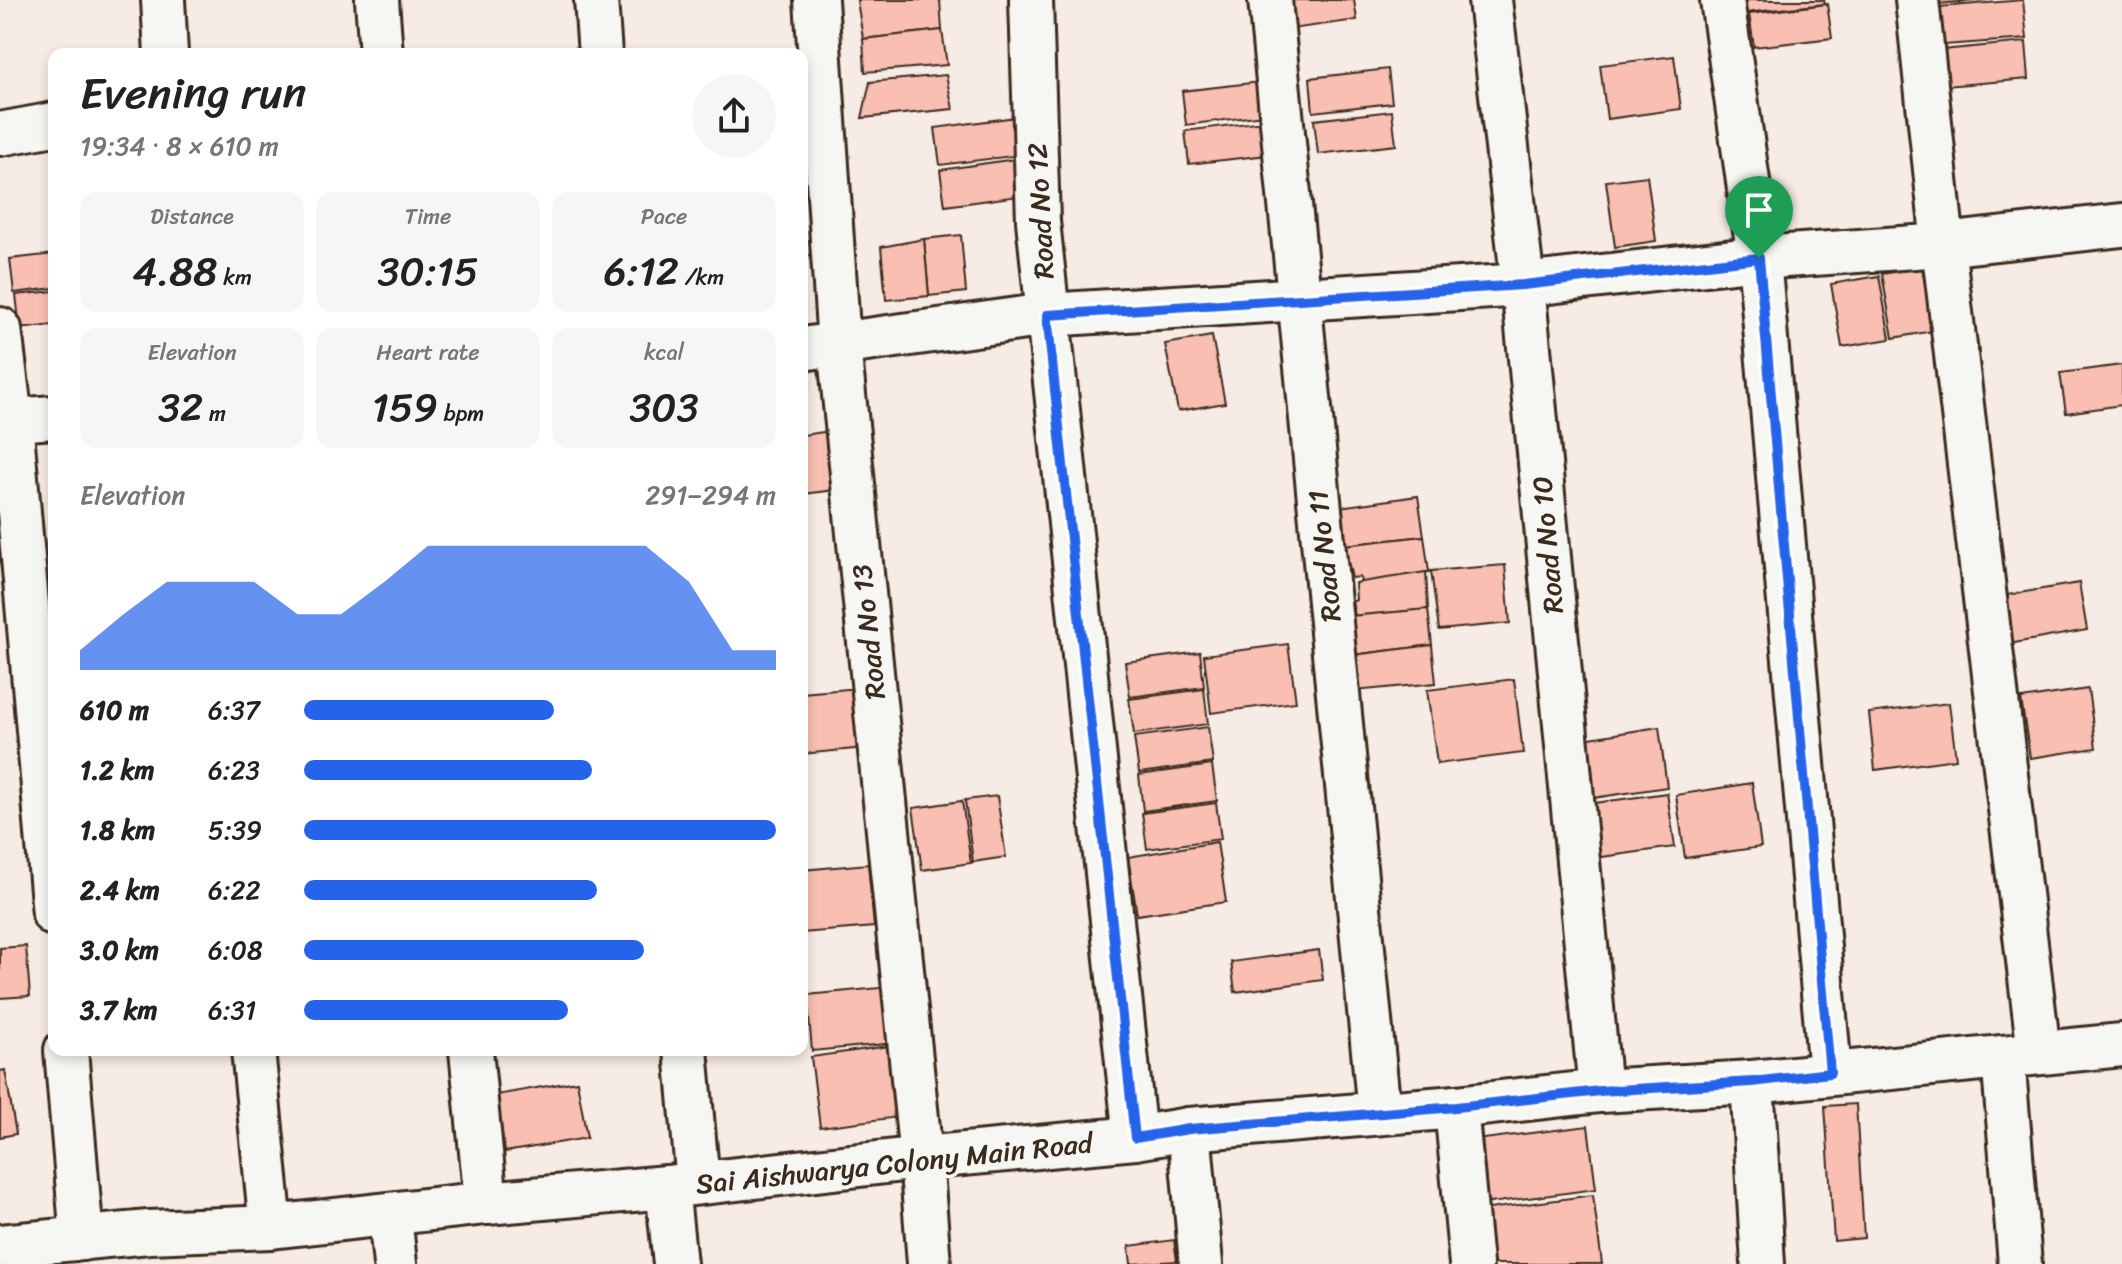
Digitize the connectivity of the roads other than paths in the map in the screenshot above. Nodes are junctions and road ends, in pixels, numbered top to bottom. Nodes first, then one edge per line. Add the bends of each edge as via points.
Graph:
1 (163, 0) edge
2 (377, 0) edge
3 (596, 0) edge
4 (816, 0) edge
5 (1031, 0) edge
6 (1270, 0) edge
7 (1490, 0) edge
8 (1722, 0) edge
9 (1917, 0) edge
10 (166, 48) edge
11 (381, 48) edge
12 (600, 48) edge
13 (48, 125) edge
14 (0, 134) edge
15 (2122, 225) edge
16 (1943, 245) junction
17 (1759, 258) junction
18 (1523, 285) junction
19 (1299, 301) junction
20 (1047, 315) junction
21 (0, 329) edge
22 (821, 347) edge
23 (48, 417) edge
24 (5, 420) edge
25 (48, 854) edge
26 (2122, 1045) edge
27 (2021, 1055) junction
28 (67, 1056) edge
29 (254, 1056) edge
30 (472, 1056) edge
31 (686, 1056) edge
32 (1830, 1073) junction
33 (1752, 1082) junction
34 (1600, 1091) junction
35 (1456, 1107) junction
36 (1379, 1112) junction
37 (1189, 1129) junction
38 (1135, 1138) junction
39 (921, 1158) junction
40 (683, 1185) junction
41 (486, 1203) junction
42 (390, 1215) junction
43 (271, 1227) junction
44 (82, 1239) junction
45 (0, 1246) edge
46 (150, 1248) edge
47 (395, 1264) edge
48 (675, 1264) edge
49 (929, 1264) edge
50 (1201, 1264) edge
51 (1471, 1264) edge
52 (1763, 1264) edge
53 (2020, 1264) edge

1 - 10 street
2 - 11 street
3 - 12 street
4 - 22 street, Road No 13
5 - 20 street, Road No 12 via 1038,221
6 - 19 street, Road No 11
7 - 18 street, Road No 10
8 - 17 street
9 - 16 street
13 - 14 street
15 - 16 street
16 - 17 street
16 - 27 street
17 - 18 street
17 - 32 street
18 - 19 street
18 - 34 street, Road No 10
19 - 20 street
19 - 36 street, Road No 11
20 - 22 street
20 - 38 street, Road No 12
21 - 24 street
22 - 39 street, Road No 13
23 - 24 street
24 - 25 street
26 - 27 street, Sai Aishwarya Colony Main Road
27 - 32 street, Sai Aishwarya Colony Main Road
27 - 53 street
28 - 44 street
29 - 43 street
30 - 41 street
31 - 40 street
32 - 33 street, Sai Aishwarya Colony Main Road
33 - 34 street, Sai Aishwarya Colony Main Road
33 - 52 street
34 - 35 street, Sai Aishwarya Colony Main Road
35 - 36 street, Sai Aishwarya Colony Main Road
35 - 51 street
36 - 37 street, Sai Aishwarya Colony Main Road
37 - 38 street, Sai Aishwarya Colony Main Road
37 - 50 street
38 - 39 street, Sai Aishwarya Colony Main Road
39 - 40 street, Sai Aishwarya Colony Main Road
39 - 49 street, Road No 13
40 - 41 street, Sai Aishwarya Colony Main Road
40 - 48 street
41 - 42 street, Sai Aishwarya Colony Main Road
42 - 43 street, Sai Aishwarya Colony Main Road
42 - 47 street
43 - 46 street, Sai Aishwarya Colony Main Road
44 - 45 street, Sai Aishwarya Colony Main Road
44 - 46 street, Sai Aishwarya Colony Main Road

